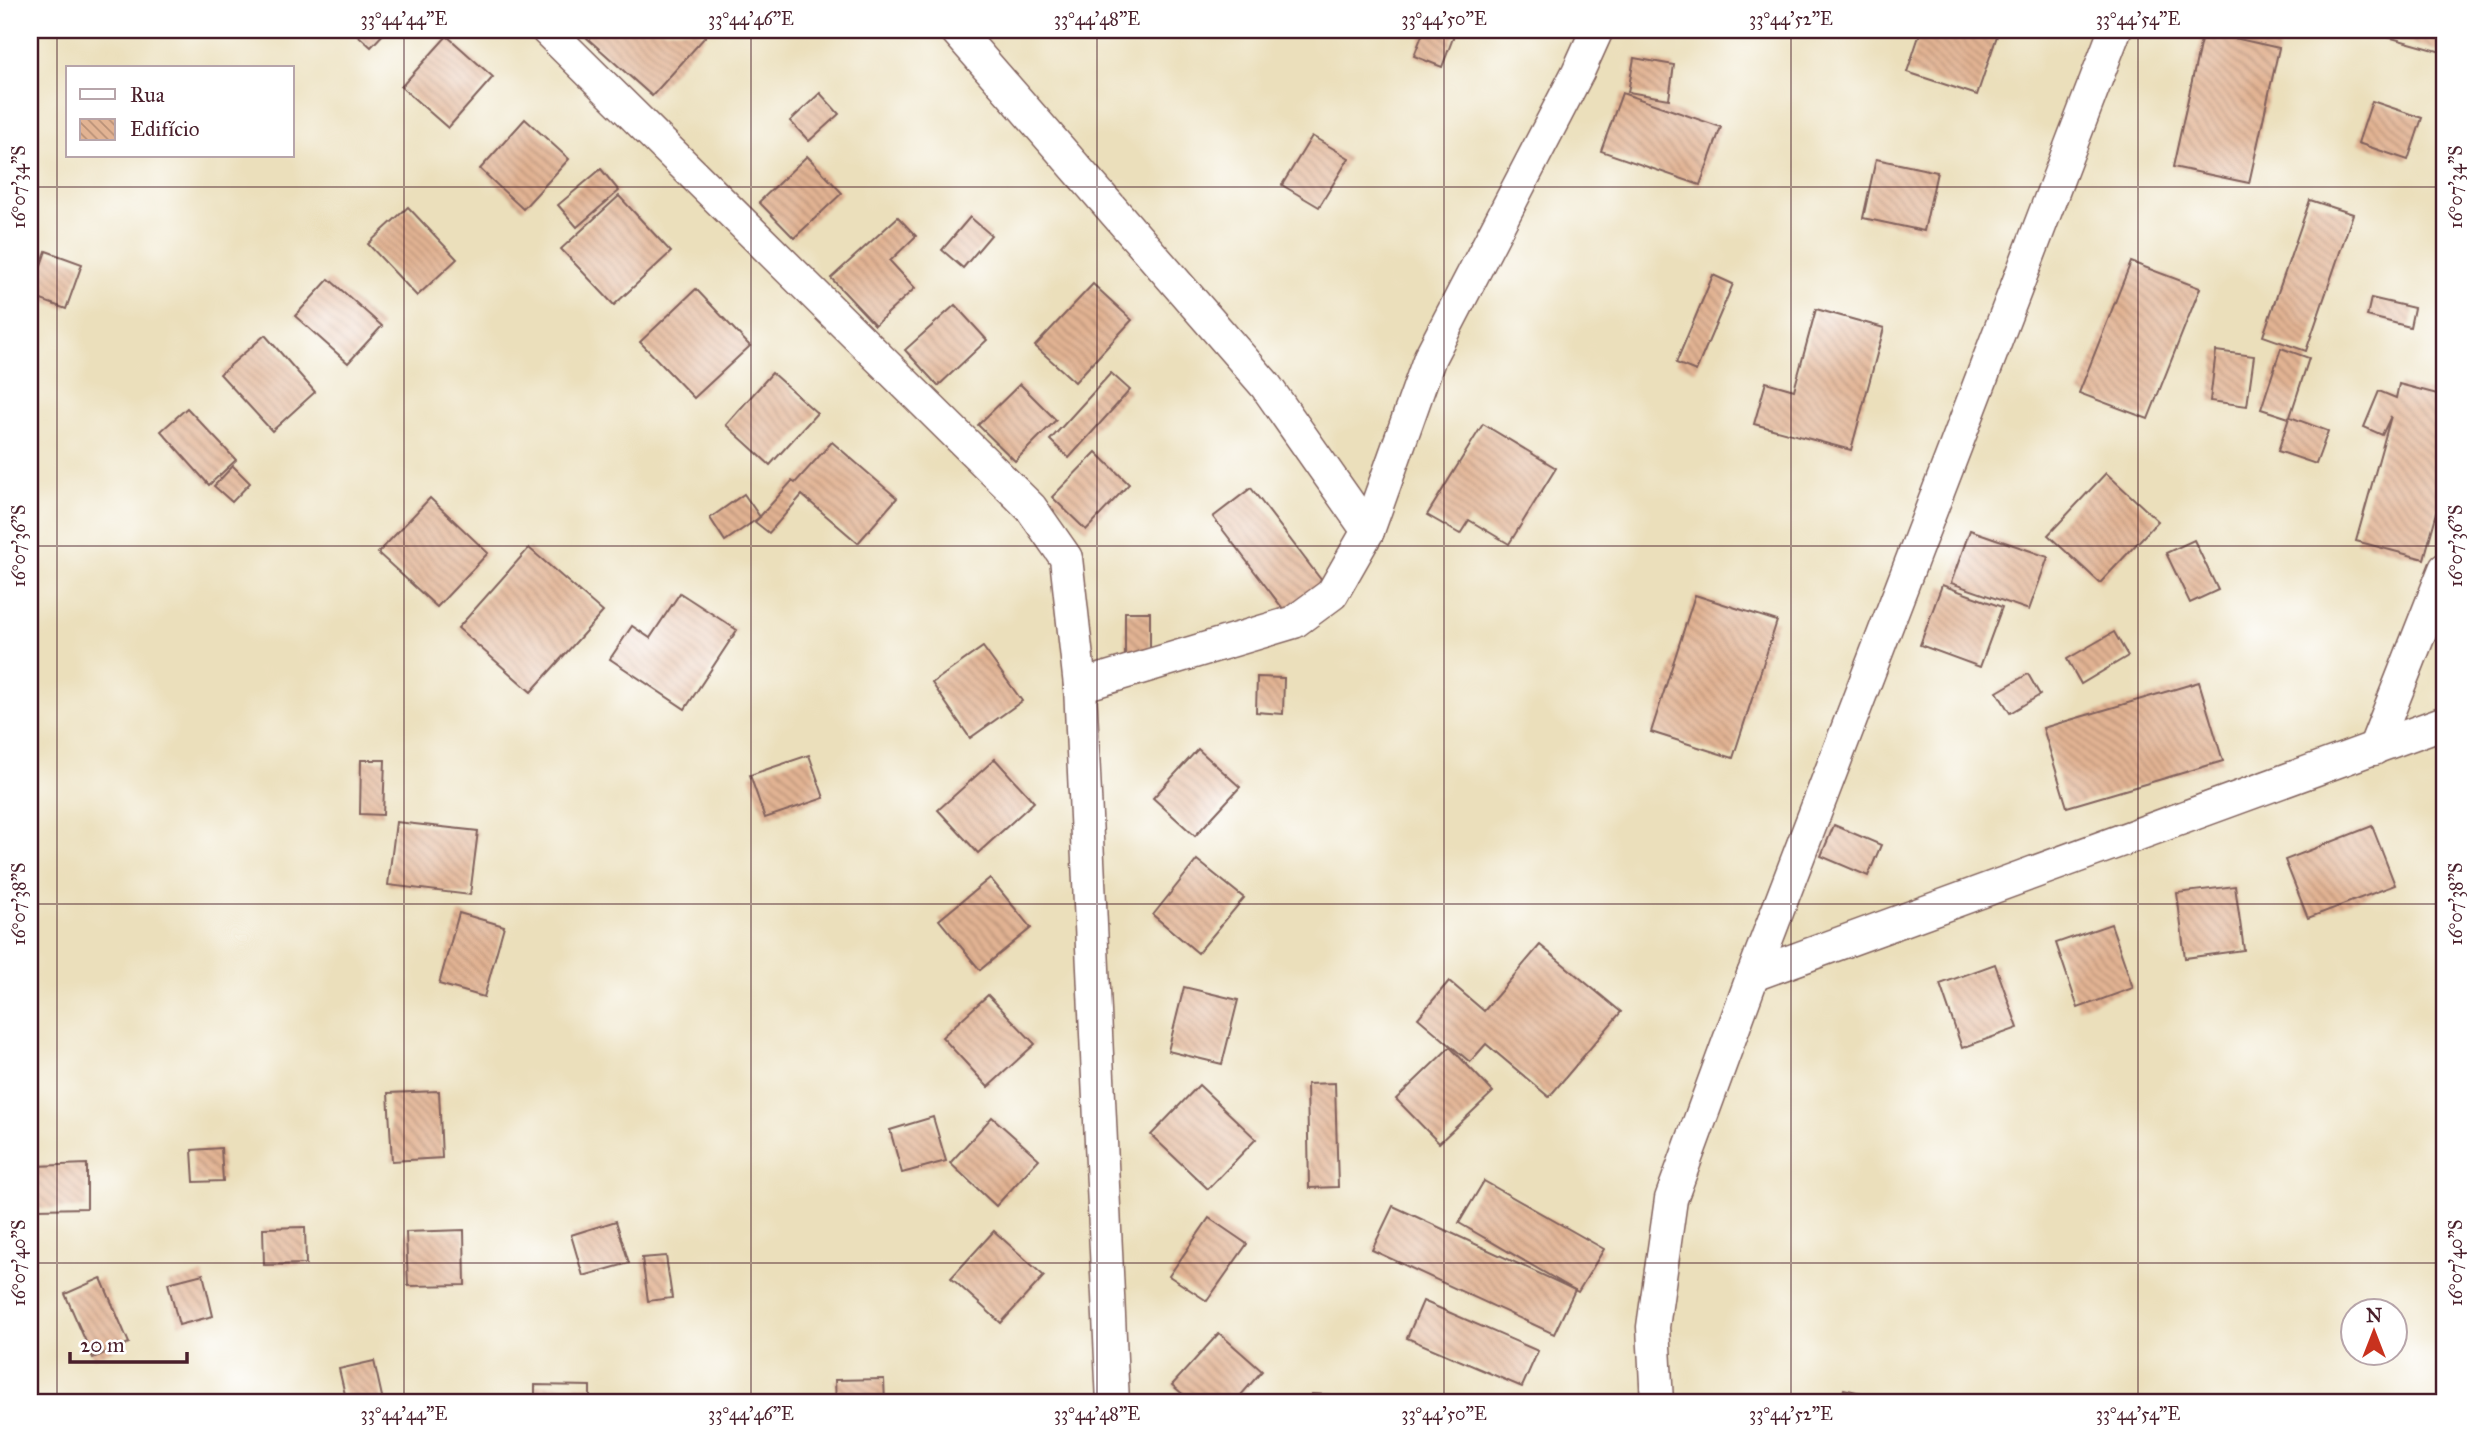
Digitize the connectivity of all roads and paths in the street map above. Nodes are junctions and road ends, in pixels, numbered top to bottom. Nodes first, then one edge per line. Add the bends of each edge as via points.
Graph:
1 (547, 30) edge
2 (956, 30) edge
3 (1597, 30) edge
4 (2115, 30) edge
5 (1368, 531) junction
6 (2445, 569) edge
7 (1080, 686) junction
8 (2445, 722) edge
9 (2374, 749) junction
10 (1752, 975) junction
11 (1113, 1403) edge
12 (1657, 1403) edge

1 - 7 street via 1031,508 1066,558
2 - 5 street via 1266,386
3 - 5 street via 1430,356
4 - 10 street
5 - 7 street via 1332,594 1294,622
6 - 9 street
7 - 11 street
8 - 9 street
9 - 10 street
10 - 12 street via 1671,1199 1653,1327

